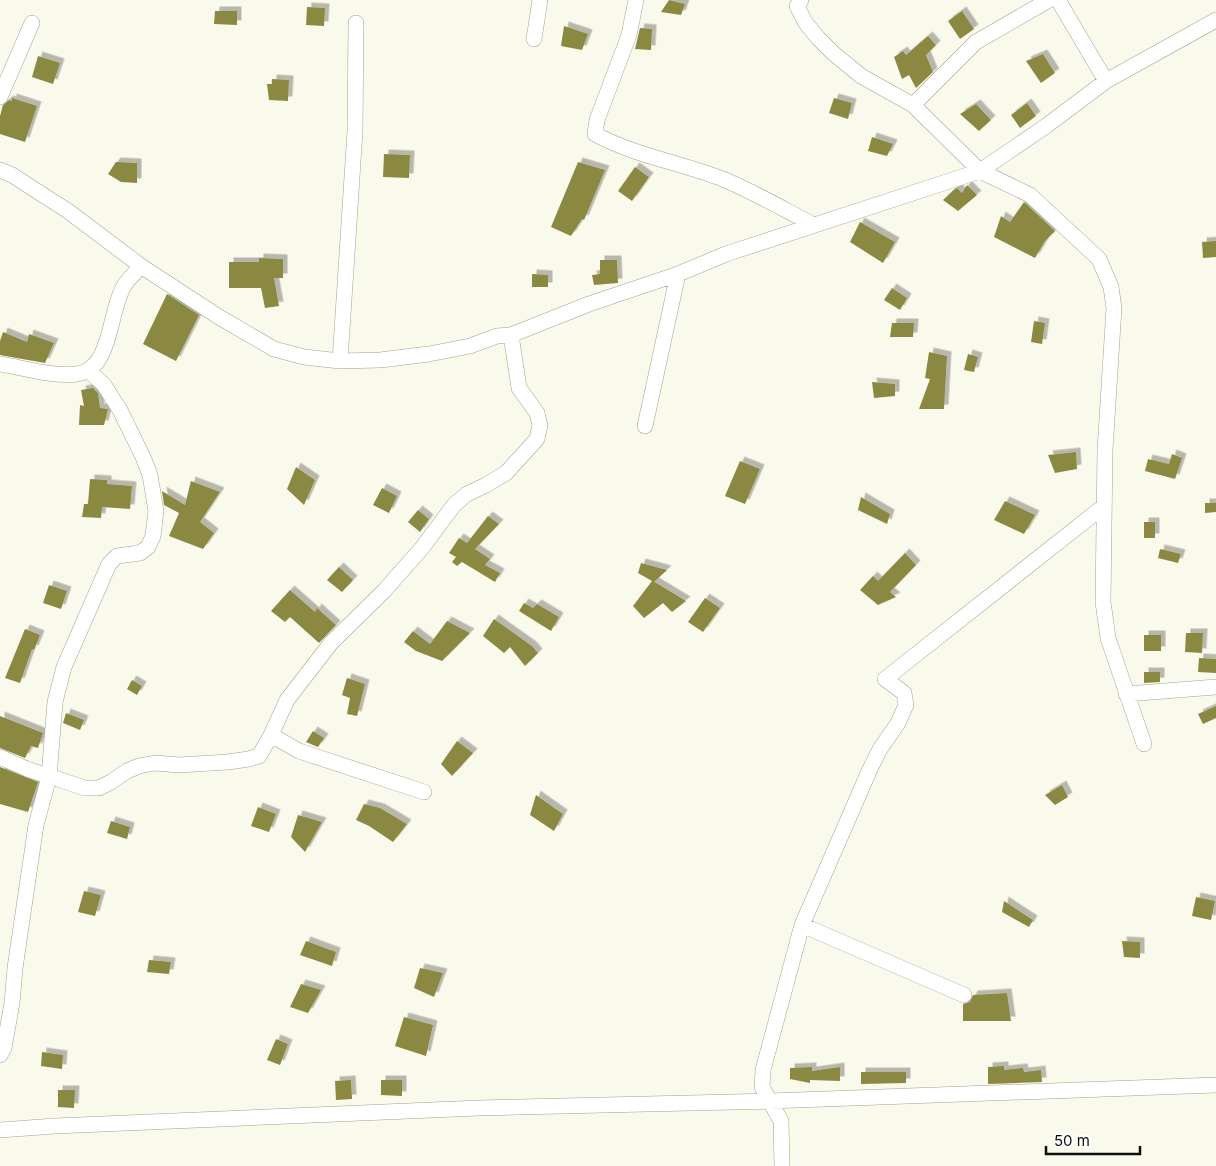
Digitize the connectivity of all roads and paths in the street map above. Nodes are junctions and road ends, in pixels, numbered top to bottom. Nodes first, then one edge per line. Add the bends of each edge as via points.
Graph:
1 (540, 0) edge
2 (636, 0) edge
3 (1049, 0) edge
4 (1058, 0) edge
5 (794, 2) edge
6 (1216, 20) edge
7 (32, 23) dead end
8 (356, 23) dead end
9 (534, 39) dead end
10 (1106, 81) junction
11 (0, 97) edge
12 (912, 105) junction
13 (0, 170) edge
14 (980, 171) junction
15 (814, 225) junction
16 (141, 266) junction
17 (678, 274) junction
18 (511, 335) junction
19 (340, 360) junction
20 (0, 364) edge
21 (89, 370) junction
22 (645, 426) dead end
23 (1104, 506) junction
24 (1216, 687) edge
25 (1126, 694) junction
26 (272, 735) junction
27 (1144, 744) dead end
28 (0, 757) edge
29 (49, 777) junction
30 (424, 792) dead end
31 (802, 925) junction
32 (964, 995) dead end
33 (0, 1055) edge
34 (1216, 1086) edge
35 (770, 1101) junction
36 (0, 1130) edge
37 (782, 1166) edge

1 - 9 street
2 - 15 street via 629,35 597,120 595,134 725,181
3 - 12 street via 976,42
4 - 10 street
5 - 12 street via 805,22 833,53 861,76
6 - 10 street
7 - 11 street
8 - 19 street via 355,131
10 - 14 street
12 - 14 street
13 - 16 street via 68,211
14 - 15 street
14 - 23 street via 1030,195 1099,259 1111,287 1114,308
15 - 17 street via 726,254
16 - 19 street via 274,350
16 - 21 street via 124,287 100,358
17 - 18 street
17 - 22 street
18 - 19 street via 429,354 380,360
18 - 26 street via 519,388 538,413 537,439 506,473 467,494 454,505 384,591 316,660 287,700
20 - 21 street via 64,374
21 - 29 street via 104,385 120,410 143,457 150,475 156,522 148,547 140,553 117,556 109,564 95,593 64,667 55,702
23 - 25 street via 1105,623
23 - 31 street via 885,679 904,693 906,706 870,769
24 - 25 street
25 - 27 street
26 - 29 street via 258,756 249,760 179,765 155,763 127,771 99,788 85,788
26 - 30 street via 307,754
28 - 29 street
29 - 33 street via 36,825 12,1004
31 - 32 street
31 - 35 street via 762,1070 762,1087
34 - 35 street
35 - 36 street via 469,1108
35 - 37 street via 781,1121

